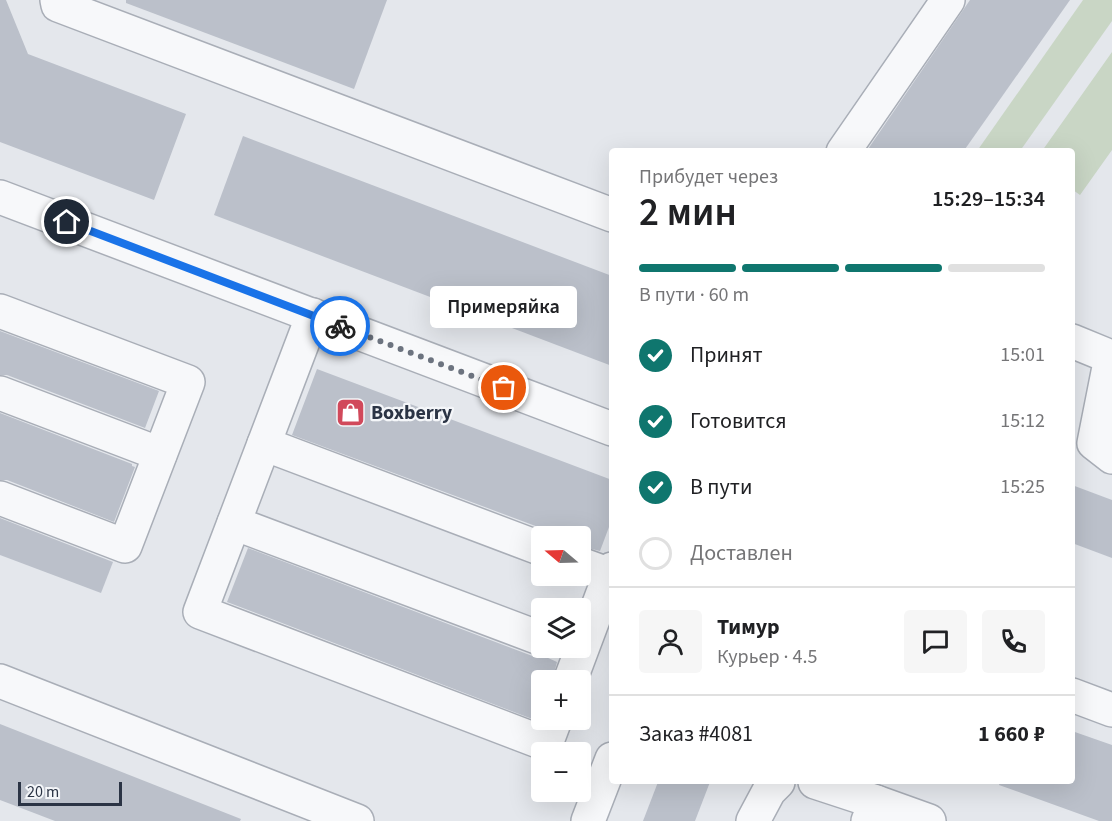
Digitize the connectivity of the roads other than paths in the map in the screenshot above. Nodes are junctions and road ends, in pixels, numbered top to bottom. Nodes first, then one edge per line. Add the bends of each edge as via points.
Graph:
1 (57, 0) edge
2 (948, 0) edge
3 (846, 148) edge
4 (0, 197) edge
5 (609, 214) edge
6 (0, 311) edge
7 (313, 315) junction
8 (1075, 342) edge
9 (1112, 357) edge
10 (0, 393) edge
11 (609, 428) edge
12 (264, 444) junction
13 (160, 454) junction
14 (1112, 458) edge
15 (0, 498) edge
16 (234, 523) junction
17 (531, 545) edge
18 (601, 569) edge
19 (531, 635) edge
20 (571, 661) edge
21 (0, 681) edge
22 (1075, 696) edge
23 (1112, 710) edge
24 (551, 730) edge
25 (609, 767) edge
26 (776, 784) edge
27 (818, 784) edge
28 (872, 812) edge
29 (357, 821) edge
30 (588, 821) edge
31 (753, 821) edge
32 (929, 821) edge

1 - 5 lane via 58,5
2 - 3 lane
4 - 7 lane
6 - 13 lane via 188,382
7 - 11 lane
7 - 12 lane
8 - 9 lane
9 - 14 lane via 1094,444
10 - 13 lane
12 - 16 lane
12 - 17 lane
13 - 15 lane via 125,546
16 - 19 lane
16 - 24 lane via 200,612 546,744
18 - 20 lane
21 - 29 lane
22 - 23 lane
25 - 30 lane
26 - 31 lane
27 - 28 lane
28 - 32 lane

